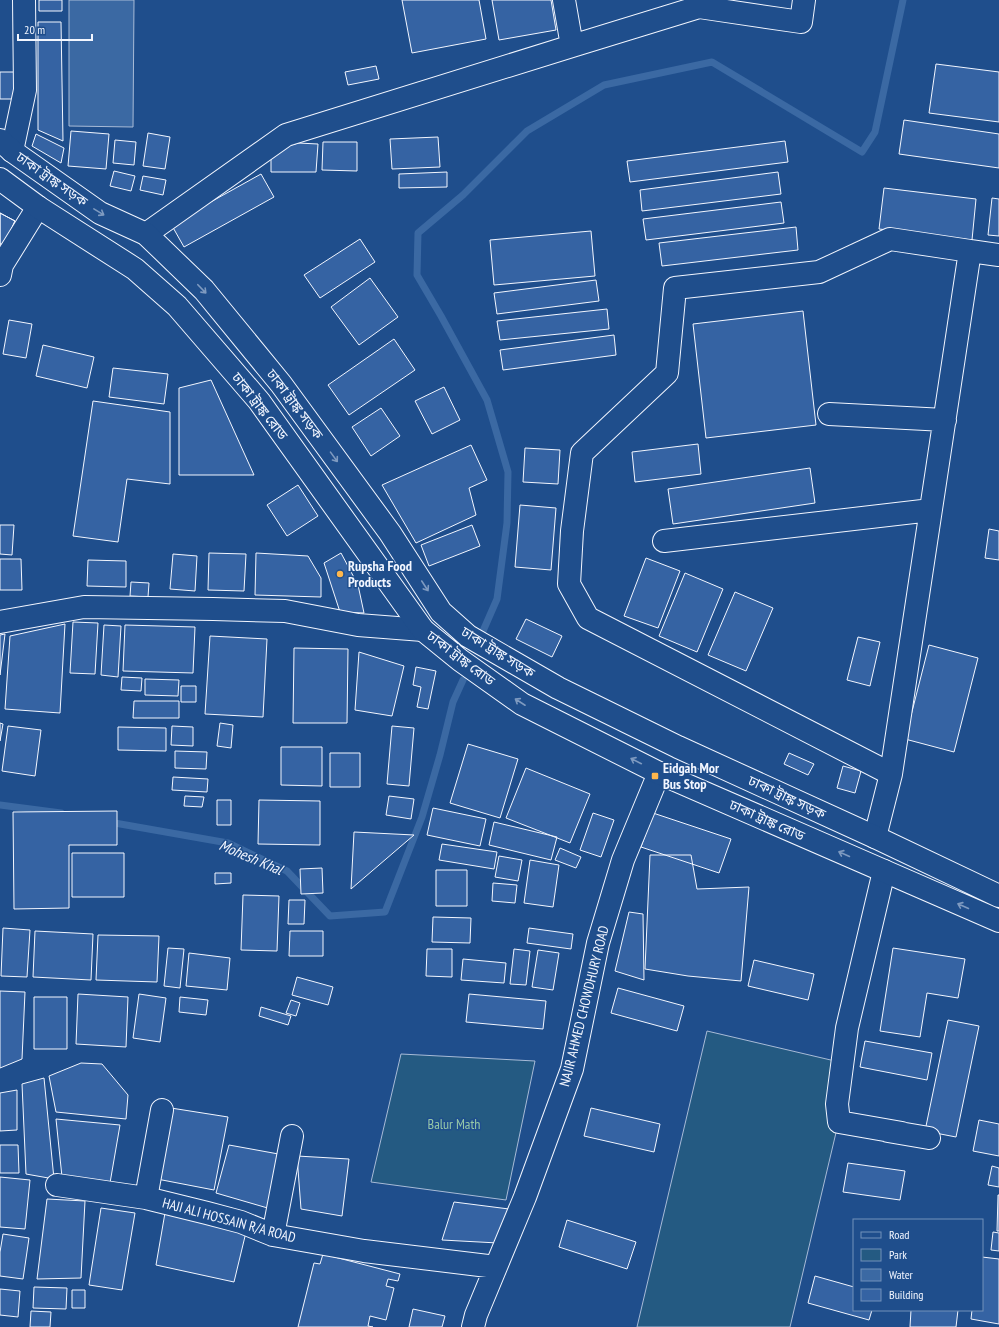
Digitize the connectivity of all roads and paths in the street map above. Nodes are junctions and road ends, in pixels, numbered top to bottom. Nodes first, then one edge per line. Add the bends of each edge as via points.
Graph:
1 (24, 0) edge
2 (564, 0) edge
3 (804, 0) edge
4 (700, 4) edge
5 (572, 46) junction
6 (6, 145) edge
7 (0, 179) edge
8 (38, 207) junction
9 (146, 234) junction
10 (970, 251) junction
11 (999, 255) edge
12 (0, 275) edge
13 (829, 414) dead end
14 (945, 420) junction
15 (931, 510) junction
16 (664, 541) dead end
17 (0, 622) edge
18 (423, 630) junction
19 (659, 773) junction
20 (891, 774) junction
21 (875, 837) junction
22 (884, 871) junction
23 (999, 896) edge
24 (999, 921) edge
25 (162, 1110) dead end
26 (840, 1122) junction
27 (902, 1134) dead end
28 (292, 1136) dead end
29 (930, 1138) dead end
30 (58, 1185) dead end
31 (146, 1198) junction
32 (273, 1235) junction
33 (496, 1267) junction
34 (472, 1327) edge

1 - 6 street via 25,90
2 - 5 street
3 - 4 street via 801,22
4 - 5 street
5 - 9 street via 286,135
6 -> 9 street, ঢাকা ট্রাঙ্ক সড়ক via 100,213
7 - 8 street, ঢাকা ট্রাঙ্ক রোড
8 - 12 street via 2,265
8 - 18 street, ঢাকা ট্রাঙ্ক রোড via 135,269 177,306 258,401
9 -> 21 street, ঢাকা ট্রাঙ্ক সড়ক via 204,290 281,384 390,533 441,612 468,636 579,699
10 - 11 street
10 - 14 street
10 - 20 street via 890,239 819,272 675,288 667,373 582,453 572,531 569,584 588,618
13 - 14 street
14 - 15 street
15 - 16 street
15 - 20 street
17 - 18 street via 84,607 213,609 285,611 358,625
19 -> 18 street, ঢাকা ট্রাঙ্ক রোড via 522,704
22 -> 19 street, ঢাকা ট্রাঙ্ক রোড
19 - 33 street, NAJIR AHMED CHOWDHURY ROAD via 623,860 598,943 572,1069
20 - 21 street
21 - 23 street, ঢাকা ট্রাঙ্ক সড়ক
24 -> 22 street, ঢাকা ট্রাঙ্ক রোড
22 - 26 street via 848,1028 837,1104
25 - 31 street
26 - 27 street
26 - 29 street
28 - 32 street
30 - 31 street, HAJI ALI HOSSAIN R/A ROAD
31 - 32 street, HAJI ALI HOSSAIN R/A ROAD via 241,1222
32 - 33 street, HAJI ALI HOSSAIN R/A ROAD via 364,1251
33 - 34 street, NAJIR AHMED CHOWDHURY ROAD

